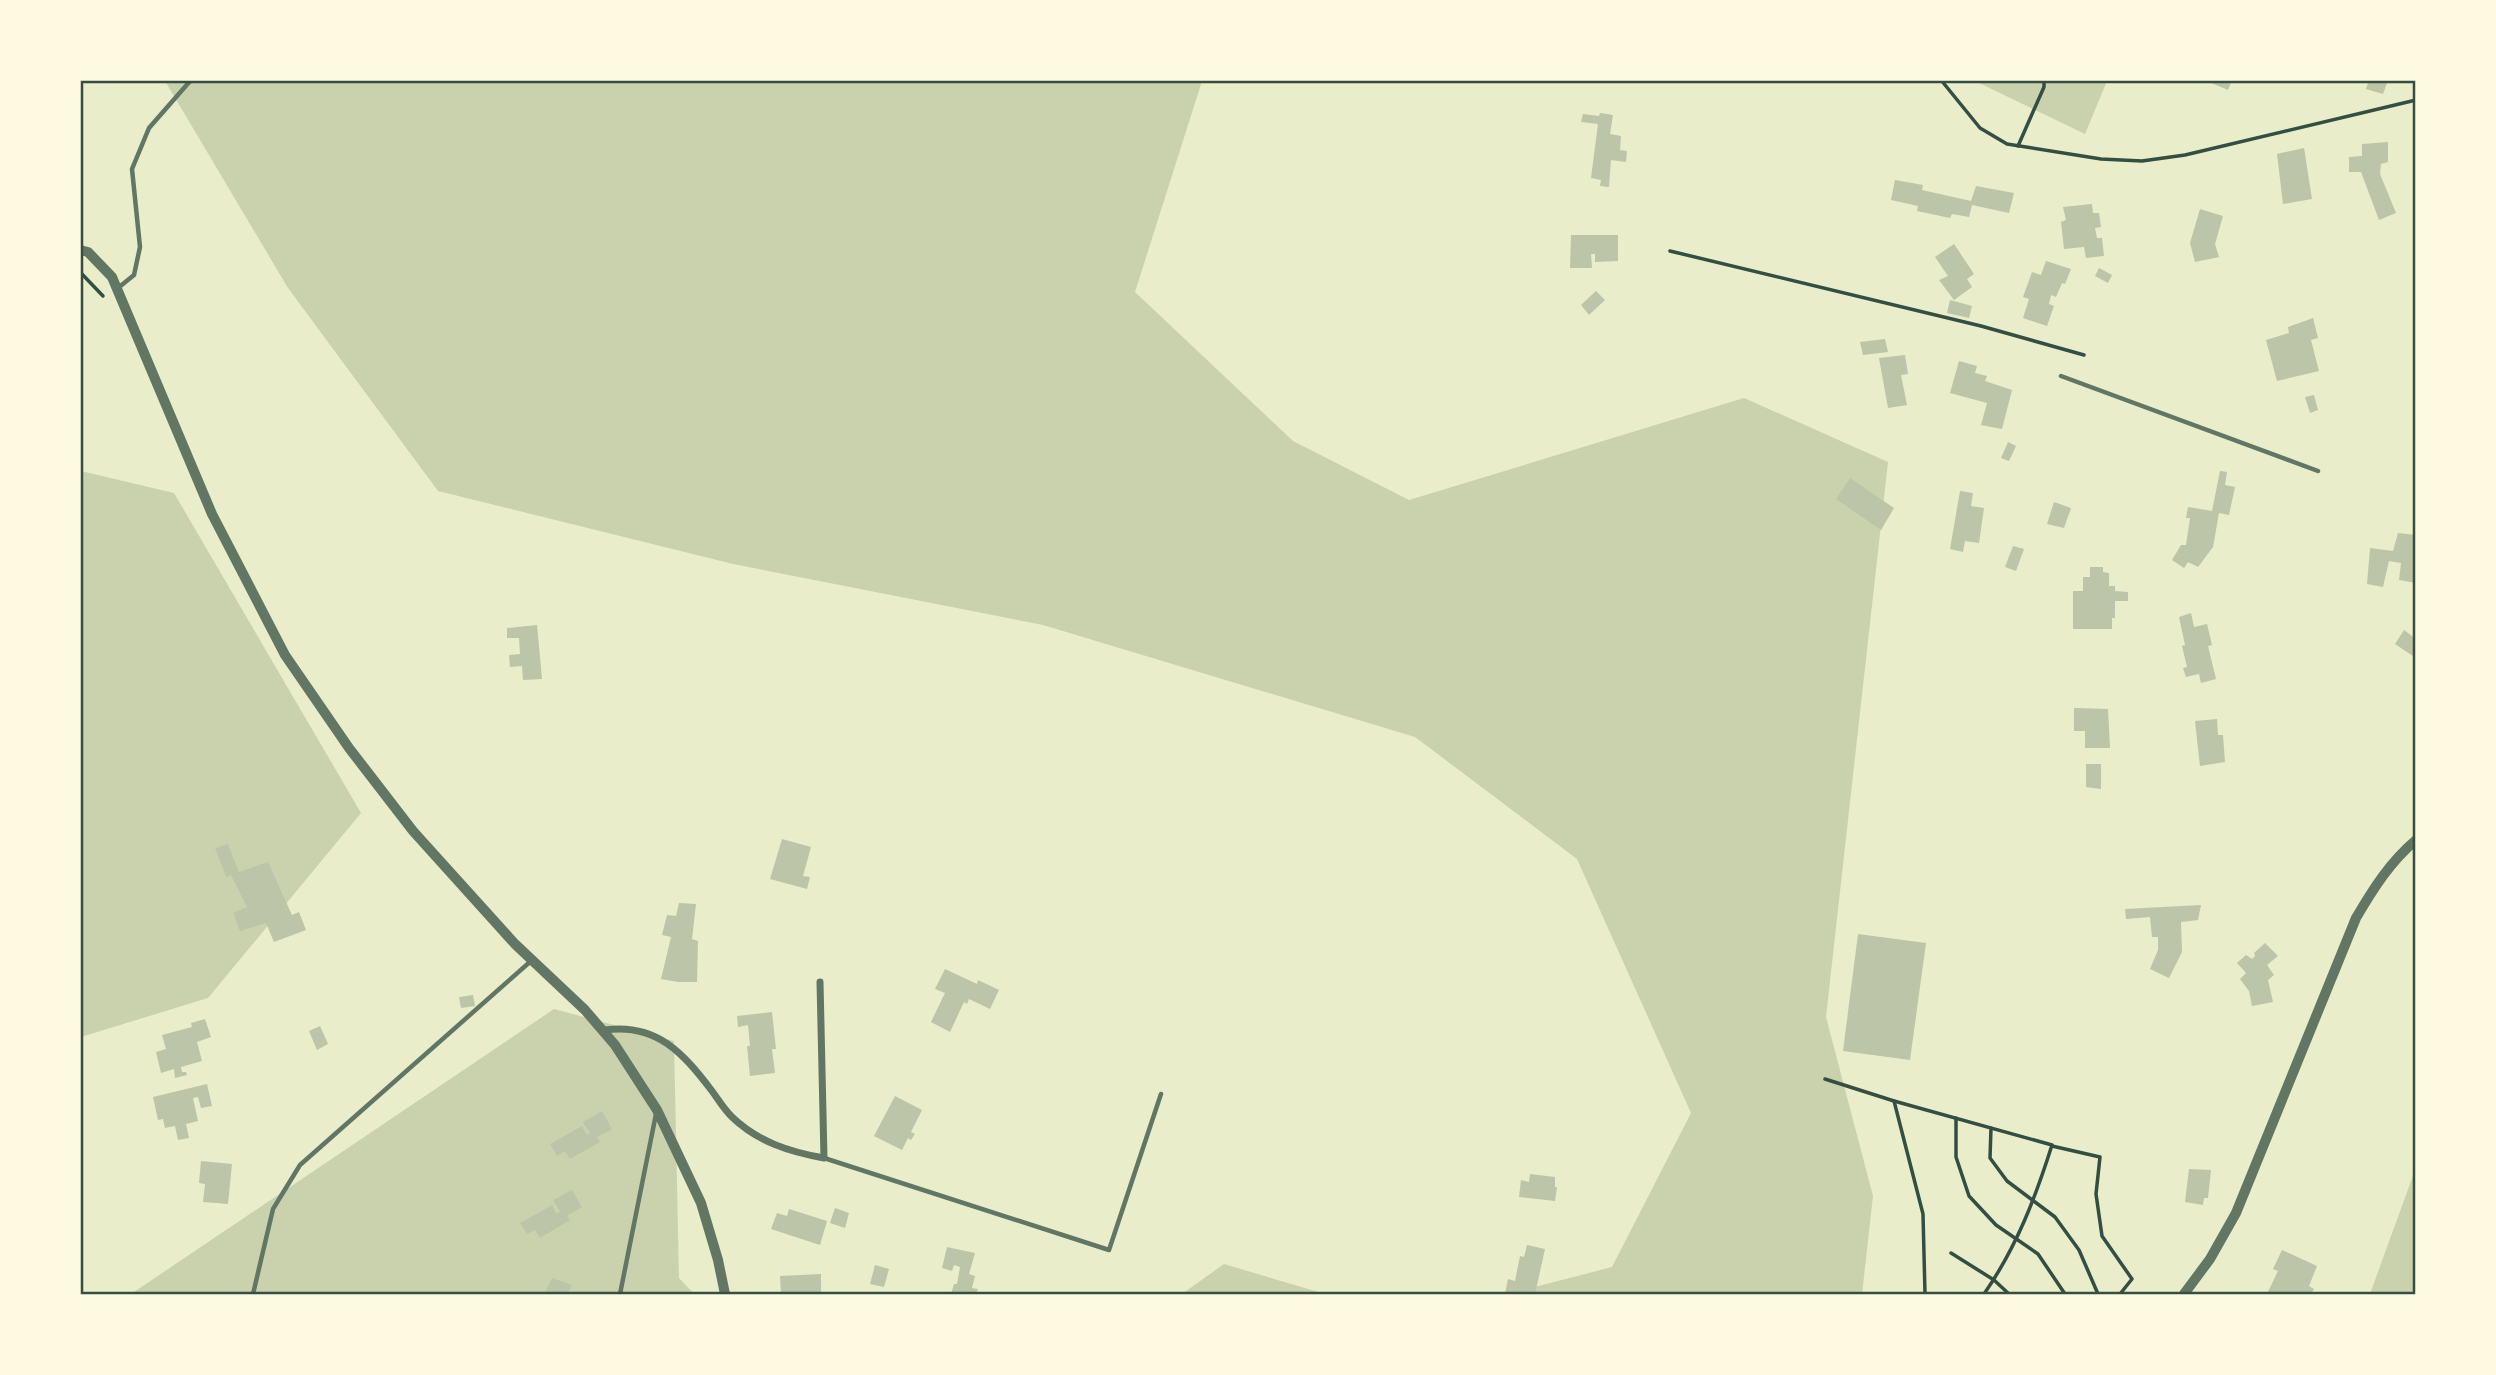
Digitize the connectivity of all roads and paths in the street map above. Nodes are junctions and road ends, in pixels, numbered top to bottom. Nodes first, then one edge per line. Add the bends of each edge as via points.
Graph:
1 (191, 80) edge
2 (1941, 80) edge
3 (2044, 80) edge
4 (2416, 100) edge
5 (2018, 146) junction
6 (80, 250) edge
7 (1670, 251) dead end
8 (117, 288) junction
9 (2084, 355) dead end
10 (2061, 376) dead end
11 (2318, 471) dead end
12 (2416, 840) edge
13 (532, 960) junction
14 (820, 982) dead end
15 (605, 1030) junction
16 (1825, 1079) dead end
17 (1161, 1094) dead end
18 (1894, 1101) junction
19 (657, 1110) junction
20 (1956, 1118) junction
21 (1991, 1128) junction
22 (2052, 1146) junction
23 (824, 1158) junction
24 (2035, 1202) junction
25 (2018, 1239) junction
26 (1951, 1253) dead end
27 (1994, 1280) junction
28 (253, 1294) edge
29 (621, 1294) edge
30 (725, 1294) edge
31 (1925, 1294) edge
32 (1984, 1294) edge
33 (2009, 1294) edge
34 (2065, 1294) edge
35 (2098, 1294) edge
36 (2120, 1294) edge
37 (2184, 1294) edge

1 - 8 lane via 149,128 132,169 140,247 134,275
2 - 5 path via 1980,128
3 - 5 path
4 - 5 path via 2185,155 2141,161
6 - 8 street via 112,276
7 - 9 path
8 - 13 street via 212,514 285,654 413,831
10 - 11 lane
12 - 37 street via 2378,881 2356,918 2236,1213
13 - 15 street
13 - 28 lane via 300,1165 273,1209
14 - 23 street
15 - 19 street
15 - 23 street via 625,1028 671,1045 688,1059 731,1116 762,1140
16 - 18 path
17 - 23 lane via 1109,1250
18 - 20 path
18 - 31 path via 1923,1214
19 - 29 lane
19 - 30 street via 701,1203
20 - 21 path
20 - 25 path via 1956,1157 1969,1196 1996,1225
21 - 22 path
21 - 24 path via 1990,1158 2007,1181
22 - 24 path
22 - 36 path via 2100,1157 2096,1194 2102,1236 2132,1279
24 - 25 path
24 - 35 path via 2055,1217 2079,1250
25 - 27 path
25 - 34 path via 2038,1254
26 - 27 path
27 - 32 path
27 - 33 path

